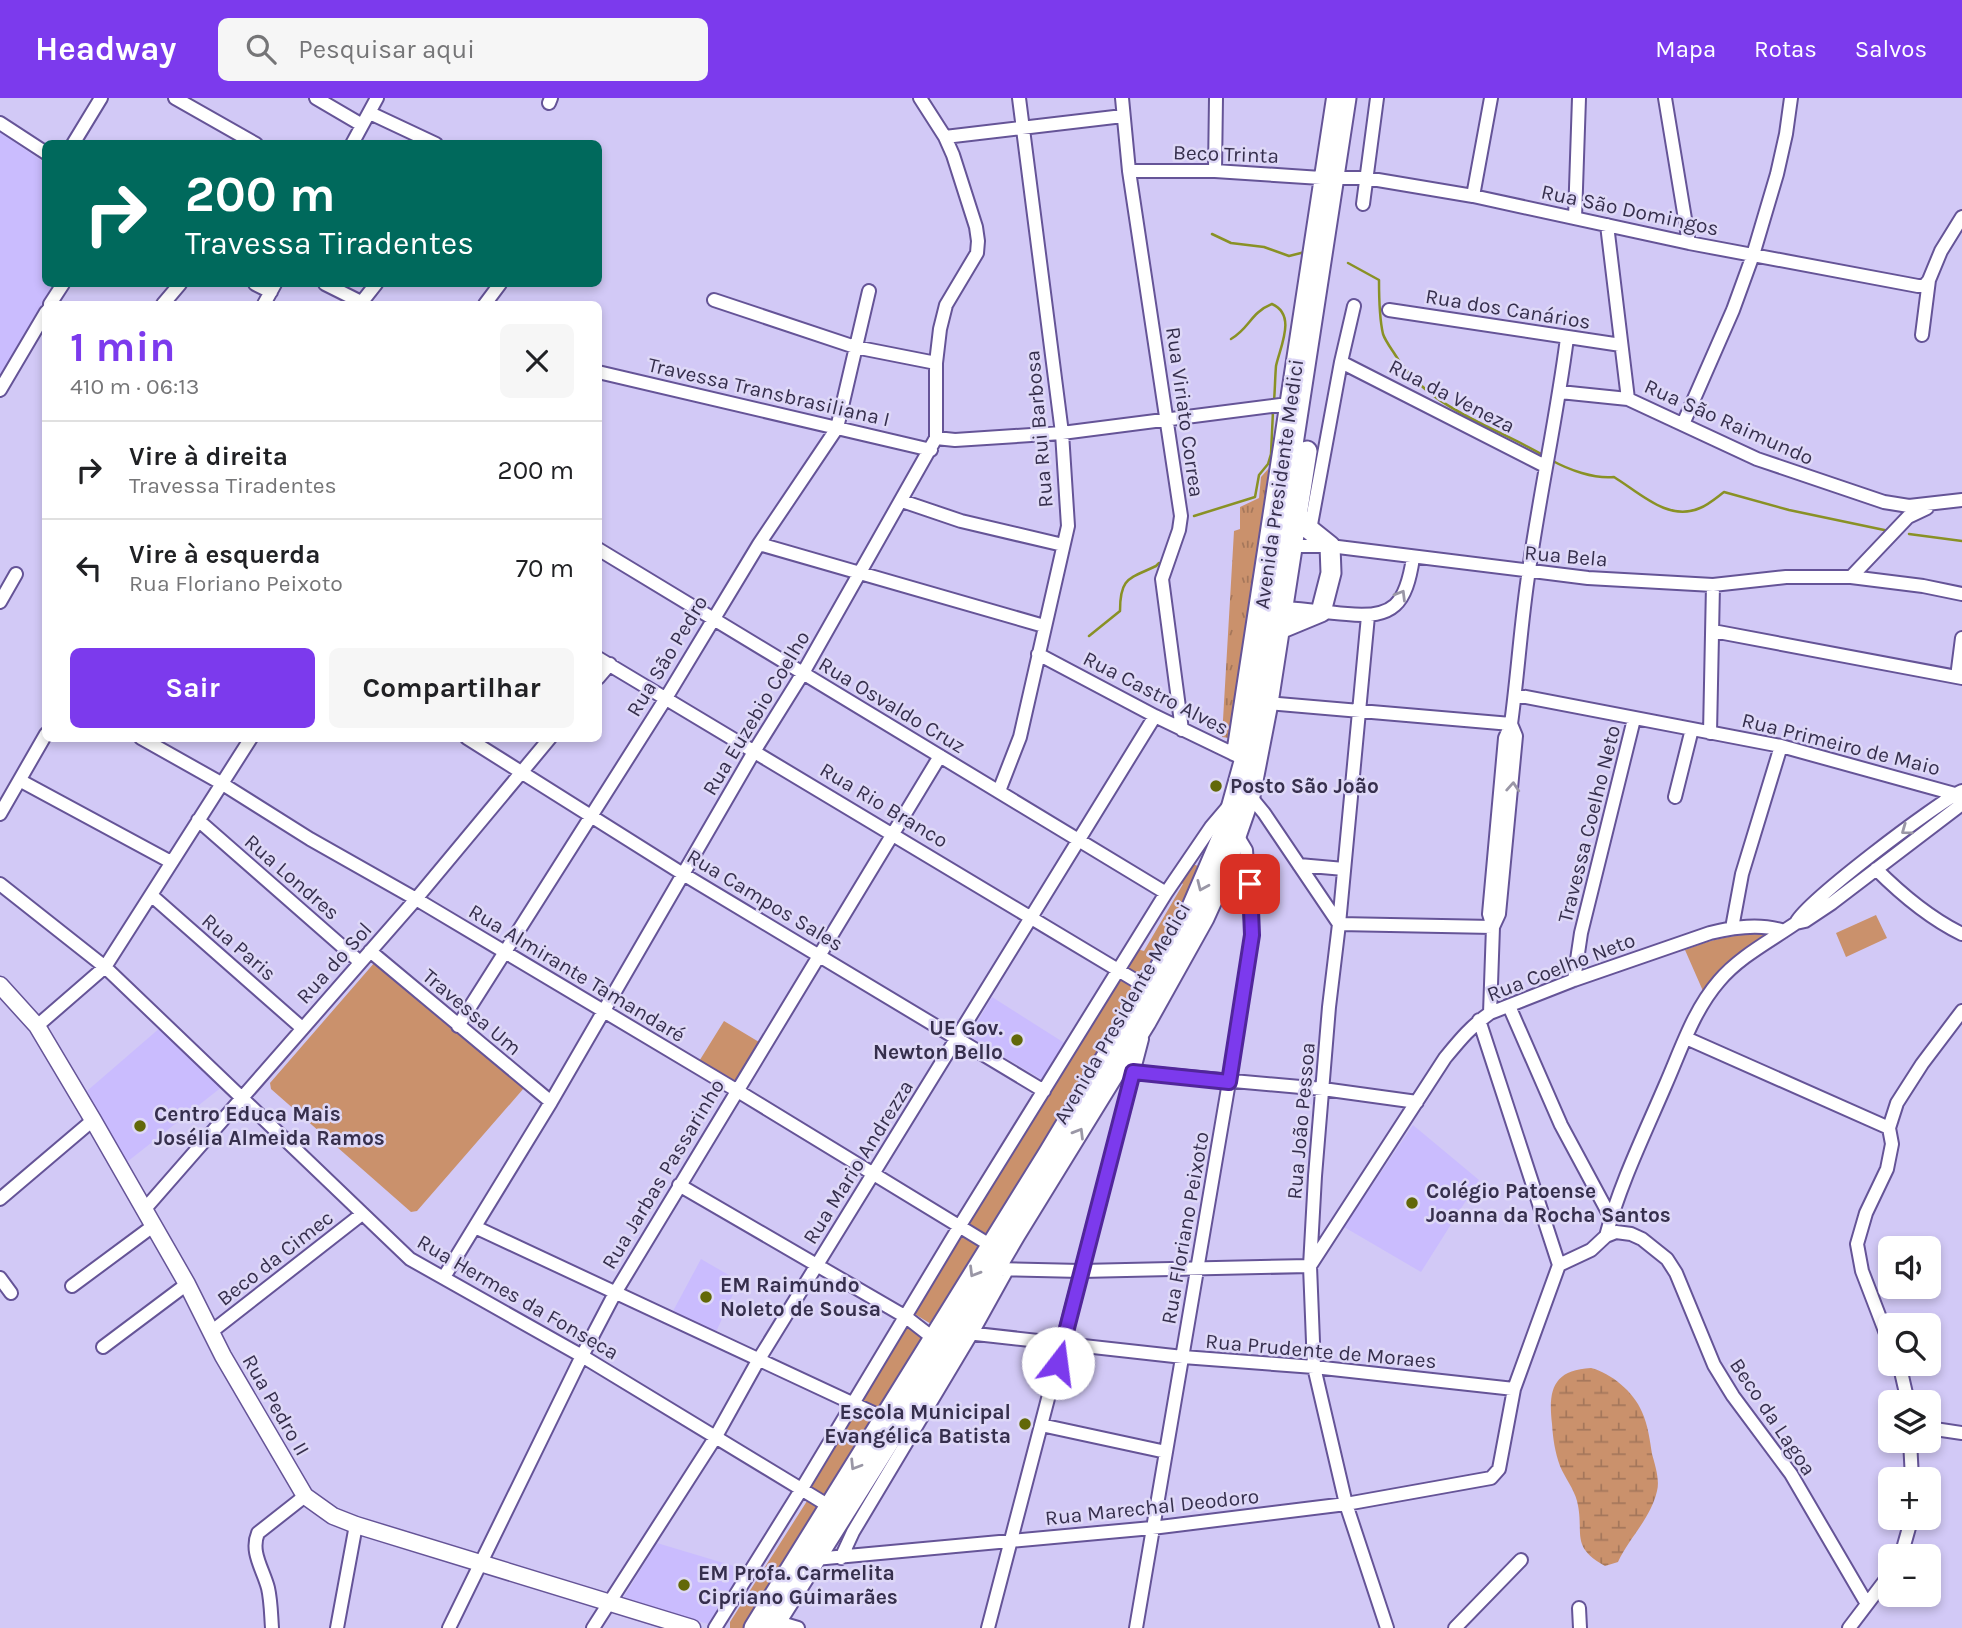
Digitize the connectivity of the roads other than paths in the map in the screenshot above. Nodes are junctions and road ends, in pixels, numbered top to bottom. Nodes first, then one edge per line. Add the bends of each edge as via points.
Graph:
1 (101, 98) edge
2 (175, 98) edge
3 (316, 98) edge
4 (377, 98) edge
5 (920, 98) edge
6 (1018, 98) edge
7 (1122, 98) edge
8 (1216, 98) edge
9 (1333, 98) edge
10 (1346, 98) edge
11 (1359, 98) edge
12 (1377, 98) edge
13 (1491, 98) edge
14 (1580, 98) edge
15 (1665, 98) edge
16 (1791, 98) edge
17 (370, 113) junction
18 (1124, 116) junction
19 (0, 123) edge
20 (362, 125) junction
21 (1022, 128) junction
22 (945, 137) junction
23 (75, 140) edge
24 (249, 140) edge
25 (354, 140) edge
26 (427, 140) edge
27 (42, 150) edge
28 (1129, 171) junction
29 (1215, 171) junction
30 (1342, 178) junction
31 (1473, 195) junction
32 (1363, 204) dead end
33 (1962, 217) edge
34 (1575, 218) junction
35 (1607, 225) junction
36 (1689, 243) junction
37 (1753, 255) junction
38 (1929, 280) junction
39 (177, 287) edge
40 (331, 287) edge
41 (869, 291) dead end
42 (714, 300) dead end
43 (166, 301) edge
44 (357, 301) edge
45 (1354, 306) dead end
46 (1390, 310) dead end
47 (42, 319) edge
48 (1922, 335) dead end
49 (1567, 338) junction
50 (1621, 345) junction
51 (855, 347) junction
52 (1341, 362) junction
53 (936, 363) junction
54 (602, 373) edge
55 (0, 390) edge
56 (1560, 392) junction
57 (1628, 399) junction
58 (1288, 404) junction
59 (1168, 420) junction
60 (1683, 424) junction
61 (837, 428) junction
62 (1062, 433) junction
63 (934, 444) junction
64 (1546, 460) junction
65 (1962, 500) edge
66 (902, 501) junction
67 (1940, 501) junction
68 (1297, 514) junction
69 (1310, 530) junction
70 (759, 544) junction
71 (1063, 545) junction
72 (1286, 546) junction
73 (1331, 546) junction
74 (602, 551) edge
75 (1413, 558) junction
76 (1528, 572) junction
77 (859, 573) junction
78 (16, 574) dead end
79 (1851, 577) junction
80 (1713, 585) junction
81 (1962, 594) edge
82 (0, 602) edge
83 (1276, 607) junction
84 (1321, 612) junction
85 (1368, 616) junction
86 (712, 619) junction
87 (1044, 626) junction
88 (1280, 629) junction
89 (1713, 631) junction
90 (1962, 638) edge
91 (1038, 654) junction
92 (604, 661) edge
93 (803, 673) junction
94 (1959, 677) edge
95 (1515, 695) junction
96 (666, 698) junction
97 (1268, 703) junction
98 (1359, 712) junction
99 (1155, 716) junction
100 (1634, 719) junction
101 (1511, 724) junction
102 (1692, 729) junction
103 (1182, 730) junction
104 (1710, 733) junction
105 (42, 742) edge
106 (149, 742) edge
107 (248, 742) edge
108 (473, 742) edge
109 (547, 742) edge
110 (1781, 746) junction
111 (755, 750) junction
112 (940, 756) junction
113 (1245, 758) junction
114 (522, 773) junction
115 (21, 781) junction
116 (221, 783) junction
117 (999, 791) junction
118 (1961, 796) edge
119 (1242, 797) junction
120 (1675, 797) dead end
121 (0, 814) edge
122 (590, 815) junction
123 (198, 820) junction
124 (893, 832) junction
125 (1231, 832) junction
126 (1080, 841) junction
127 (172, 862) junction
128 (1299, 866) junction
129 (1344, 869) junction
130 (1876, 869) junction
131 (683, 874) junction
132 (0, 884) edge
133 (1166, 893) junction
134 (151, 895) junction
135 (416, 899) junction
136 (1032, 918) junction
137 (1796, 923) junction
138 (1339, 924) junction
139 (1493, 927) junction
140 (1732, 928) junction
141 (1784, 932) junction
142 (1962, 934) edge
143 (370, 951) junction
144 (503, 952) junction
145 (820, 956) junction
146 (360, 962) junction
147 (1172, 963) junction
148 (104, 967) junction
149 (1118, 970) junction
150 (1574, 980) junction
151 (0, 985) edge
152 (1148, 988) junction
153 (1509, 1006) junction
154 (1962, 1011) edge
155 (603, 1012) junction
156 (1484, 1017) junction
157 (1146, 1021) junction
158 (458, 1026) junction
159 (37, 1027) junction
160 (302, 1028) junction
161 (1686, 1038) junction
162 (958, 1039) junction
163 (1133, 1072) junction
164 (1229, 1082) junction
165 (1323, 1089) junction
166 (736, 1090) junction
167 (1044, 1091) junction
168 (242, 1097) junction
169 (551, 1101) junction
170 (1417, 1102) junction
171 (93, 1120) junction
172 (1889, 1128) junction
173 (874, 1174) junction
174 (679, 1185) junction
175 (0, 1199) edge
176 (144, 1210) junction
177 (362, 1214) junction
178 (1611, 1218) junction
179 (153, 1226) junction
180 (475, 1227) junction
181 (959, 1227) junction
182 (1606, 1236) junction
183 (990, 1245) junction
184 (817, 1264) junction
185 (1559, 1265) junction
186 (1310, 1266) junction
187 (1001, 1270) junction
188 (1196, 1270) junction
189 (1081, 1271) junction
190 (0, 1278) edge
191 (444, 1278) junction
192 (187, 1284) junction
193 (72, 1286) dead end
194 (11, 1293) dead end
195 (615, 1293) junction
196 (1878, 1313) edge
197 (906, 1317) junction
198 (211, 1332) junction
199 (965, 1333) junction
200 (933, 1338) junction
201 (1063, 1343) junction
202 (103, 1348) dead end
203 (582, 1356) junction
204 (1182, 1357) junction
205 (759, 1359) junction
206 (926, 1366) junction
207 (1314, 1367) junction
208 (1514, 1389) junction
209 (852, 1404) junction
210 (884, 1419) junction
211 (1041, 1425) junction
212 (1941, 1430) edge
213 (1962, 1432) edge
214 (715, 1437) junction
215 (1166, 1452) junction
216 (801, 1490) junction
217 (305, 1496) junction
218 (1346, 1504) junction
219 (829, 1506) junction
220 (356, 1525) junction
221 (1152, 1528) junction
222 (1010, 1541) junction
223 (841, 1558) junction
224 (815, 1559) junction
225 (1521, 1560) dead end
226 (480, 1562) junction
227 (1878, 1590) edge
228 (611, 1603) junction
229 (1867, 1604) junction
230 (1579, 1608) dead end
231 (766, 1623) edge
232 (1389, 1625) edge
233 (272, 1628) edge
234 (337, 1628) edge
235 (449, 1628) edge
236 (593, 1628) edge
237 (692, 1628) edge
238 (715, 1628) edge
239 (798, 1628) edge
240 (988, 1628) edge
241 (1136, 1628) edge
242 (1455, 1628) edge
243 (1580, 1628) edge
244 (1849, 1628) edge

1 - 23 street
2 - 24 street
3 - 20 street
4 - 17 street
5 - 22 street, Rua Euzebio Coelho
6 - 21 street, Rua Rui Barbosa
7 - 18 street, Rua Viriato Correa
8 - 29 street
9 - 30 street
10 - 30 main road, Avenida Presidente Medici
11 - 30 main road, Avenida Presidente Medici
12 - 30 street
13 - 31 street
14 - 34 street
15 - 36 street
16 - 37 street via 1777,174
17 - 20 street
17 - 26 street
18 - 21 street
18 - 28 street, Rua Viriato Correa
19 - 27 street
20 - 25 street
21 - 22 street
21 - 62 street, Rua Rui Barbosa
22 - 53 street, Rua Euzebio Coelho via 978,241 977,253 946,305
28 - 29 street, Beco Trinta
28 - 59 street, Rua Viriato Correa
29 - 30 street, Beco Trinta
30 - 31 street, Rua São Domingos
30 - 32 street
30 - 58 street
30 - 68 main road, Avenida Presidente Medici
30 - 72 main road, Avenida Presidente Medici
31 - 34 street, Rua São Domingos
33 - 38 street
34 - 35 street, Rua São Domingos
35 - 36 street, Rua São Domingos
35 - 50 street
36 - 37 street, Rua São Domingos
37 - 38 street, Rua São Domingos via 1918,286
37 - 60 street
38 - 48 street
39 - 43 street
40 - 44 street
41 - 51 street, Rua São Pedro
42 - 51 street
45 - 52 street
46 - 49 street, Rua dos Canários
47 - 55 street
49 - 50 street, Rua dos Canários
49 - 56 street
50 - 57 street
51 - 53 street
51 - 61 street, Rua São Pedro
52 - 64 street, Rua da Veneza
52 - 69 street
53 - 63 street, Rua Euzebio Coelho
54 - 61 street, Travessa Transbrasiliana I
56 - 57 street, Rua São Raimundo
56 - 64 street
57 - 60 street, Rua São Raimundo
58 - 59 street, Travessa Transbrasiliana I
58 - 113 street
59 - 62 street, Travessa Transbrasiliana I
59 - 103 street, Rua Viriato Correa via 1181,516 1162,579
60 - 67 street, Rua São Raimundo via 1757,459 1857,495 1909,506
61 - 63 street, Travessa Transbrasiliana I
61 - 70 street, Rua São Pedro
62 - 63 street, Travessa Transbrasiliana I
62 - 71 street, Rua Rui Barbosa via 1068,526
63 - 66 street, Rua Euzebio Coelho
64 - 76 street
65 - 67 street, Rua São Raimundo
66 - 71 street via 961,521
66 - 77 street, Rua Euzebio Coelho
67 - 79 street via 1908,517
68 - 69 main road
68 - 72 main road, Avenida Presidente Medici
69 - 73 main road
70 - 77 street
70 - 86 street, Rua São Pedro
71 - 87 street, Rua Rui Barbosa
72 - 73 street, Rua Bela
72 - 83 main road, Avenida Presidente Medici
73 - 75 street, Rua Bela
73 - 84 main road via 1331,573
74 - 86 street, Rua Osvaldo Cruz
75 - 76 street, Rua Bela
85 -> 75 street via 1377,616 1396,604 1406,589
76 - 80 street, Rua Bela
76 - 95 street
77 - 87 street
77 - 93 street, Rua Euzebio Coelho
78 - 82 street
79 - 80 street, Rua Bela via 1786,577
79 - 81 street, Rua Bela
80 - 89 street, Rua Primeiro de Maio
83 - 84 street
83 - 88 main road, Avenida Presidente Medici
83 - 113 main road, Avenida Presidente Medici
84 - 85 street
84 - 88 main road
85 - 98 street, Rua João Pessoa
86 - 93 street, Rua Osvaldo Cruz
86 - 96 street, Rua São Pedro
87 - 91 street, Rua Rui Barbosa
88 - 97 main road, Avenida Presidente Medici
89 - 94 street
89 - 104 street, Rua Primeiro de Maio
90 - 94 street
91 - 99 street, Rua Castro Alves
91 - 117 street, Rua Rui Barbosa via 1020,737
92 - 96 street, Rua Rio Branco
93 - 111 street, Rua Euzebio Coelho
93 - 112 street, Rua Osvaldo Cruz
95 - 100 street, Rua Primeiro de Maio
95 - 101 street
96 - 111 street, Rua Rio Branco
96 - 122 street, Rua São Pedro
97 - 98 street
97 - 113 main road, Avenida Presidente Medici
98 - 101 street
98 - 129 street, Rua João Pessoa
99 - 103 street, Rua Castro Alves
99 - 126 street, Rua Mario Andrezza
100 - 102 street, Rua Primeiro de Maio
100 - 150 street, Travessa Coelho Neto via 1581,933
101 - 139 street via 1516,736 1512,797 1499,914
102 - 104 street, Rua Primeiro de Maio
102 - 120 street
103 - 113 street, Rua Castro Alves
104 - 110 street, Rua Primeiro de Maio
105 - 115 street
106 - 116 street, Rua Almirante Tamandaré
107 - 116 street
108 - 114 street, Rua Campos Sales
109 - 114 street, Rua do Sol
110 - 118 street, Rua Primeiro de Maio
110 - 140 street via 1742,874
111 - 124 street, Rua Rio Branco
111 - 131 street, Rua Euzebio Coelho
112 - 117 street, Rua Osvaldo Cruz
112 - 124 street, Rua Jarbas Passarinho
113 - 119 main road, Avenida Presidente Medici
114 - 122 street, Rua Campos Sales
114 - 135 street, Rua do Sol
115 - 121 street
115 - 127 street
116 - 123 street
116 - 135 street, Rua Almirante Tamandaré
117 - 126 street, Rua Osvaldo Cruz
118 - 130 street
118 -> 137 street via 1888,843 1815,901
119 - 125 main road, Avenida Presidente Medici
119 - 128 street
119 - 133 street, Avenida Presidente Medici via 1211,827
122 - 131 street, Rua Campos Sales
122 - 144 street, Rua São Pedro
123 - 127 street
123 - 146 street, Rua Londres
124 - 136 street, Rua Rio Branco
124 - 145 street, Rua Jarbas Passarinho
125 - 147 main road, Avenida Presidente Medici via 1188,916
125 - 164 street, Rua Floriano Peixoto via 1246,849 1252,935
126 - 133 street, Rua Osvaldo Cruz
126 - 136 street, Rua Mario Andrezza
127 - 134 street
128 - 129 street
128 - 138 street
129 - 138 street, Rua João Pessoa
130 - 137 street via 1816,914
130 - 142 street via 1924,912
131 - 145 street, Rua Campos Sales
131 - 155 street, Rua Euzebio Coelho
132 - 148 street, Rua Hermes da Fonseca
133 - 149 street, Avenida Presidente Medici
134 - 148 street
134 - 160 street, Rua Paris
135 - 143 street, Rua do Sol
135 - 144 street, Rua Almirante Tamandaré
136 - 149 street, Rua Rio Branco
136 - 162 street, Rua Mario Andrezza
137 - 141 street
138 - 139 street
138 - 165 street, Rua João Pessoa
139 - 156 street
140 - 141 street, Rua Coelho Neto via 1771,927
140 - 150 street, Rua Coelho Neto
141 - 161 street via 1720,979 1703,1001
143 - 146 street, Rua do Sol
143 - 158 street, Travessa Um
144 - 155 street, Rua Almirante Tamandaré
144 - 158 street, Rua São Pedro
145 - 162 street, Rua Campos Sales
145 - 166 street, Rua Jarbas Passarinho
146 - 160 street, Rua do Sol
147 - 152 main road, Avenida Presidente Medici
147 - 157 main road, Avenida Presidente Medici
148 - 159 street
148 - 168 street, Rua Hermes da Fonseca
149 - 152 street, Rua Rio Branco
149 - 167 street, Avenida Presidente Medici
150 - 153 street, Rua Coelho Neto
151 - 159 street, Rua Pedro II
152 - 183 main road, Avenida Presidente Medici
153 - 156 street, Rua Coelho Neto
153 - 178 street via 1561,1125
154 - 172 street via 1897,1103
155 - 166 street, Rua Almirante Tamandaré
155 - 169 street, Rua Euzebio Coelho
156 - 170 street, Rua Coelho Neto via 1465,1032
156 - 185 street
157 - 163 street
187 -> 157 main road, Avenida Presidente Medici
158 - 169 street, Travessa Um
159 - 171 street, Rua Pedro II
160 - 168 street, Rua do Sol
161 - 172 street
161 - 178 street
162 - 167 street, Rua Campos Sales
162 - 173 street, Rua Mario Andrezza
163 - 164 street
163 - 189 street
164 - 165 street
164 - 188 street, Rua Floriano Peixoto
165 - 170 street
165 - 186 street, Rua João Pessoa
166 - 173 street, Rua Almirante Tamandaré
166 - 174 street, Rua Jarbas Passarinho
167 - 181 street, Avenida Presidente Medici
168 - 176 street, Rua do Sol
168 - 177 street, Rua Hermes da Fonseca
169 - 180 street, Rua Euzebio Coelho
170 - 186 street, Rua Coelho Neto
171 - 175 street
171 - 176 street, Rua Pedro II
172 - 196 street via 1892,1144 1887,1170 1857,1244
173 - 181 street, Rua Almirante Tamandaré
173 - 184 street, Rua Mario Andrezza
174 - 184 street
174 - 195 street, Rua Jarbas Passarinho
176 - 179 street, Rua Pedro II
177 - 191 street, Rua Hermes da Fonseca via 410,1259
177 - 198 street, Beco da Cimec
178 - 182 street
179 - 192 street, Rua Pedro II
179 - 193 street
180 - 191 street, Rua Euzebio Coelho
180 - 195 street
181 - 183 street, Rua Almirante Tamandaré
181 - 197 street, Avenida Presidente Medici
182 - 185 street via 1591,1250
182 - 229 street, Beco da Lagoa via 1631,1234 1667,1259 1714,1365 1791,1474
183 -> 200 main road, Avenida Presidente Medici
184 - 197 street
184 - 205 street, Rua Mario Andrezza
185 - 208 street
186 - 188 street
186 - 207 street, Rua João Pessoa
187 - 189 street
187 - 199 main road, Avenida Presidente Medici
188 - 189 street
188 - 204 street, Rua Floriano Peixoto
189 - 201 street
190 - 194 street
191 - 203 street, Rua Hermes da Fonseca
192 - 198 street, Rua Pedro II
192 - 202 street
195 - 203 street, Rua Jarbas Passarinho
195 - 205 street
197 - 200 street
197 - 209 street, Avenida Presidente Medici
198 - 217 street, Rua Pedro II
199 - 201 street, Rua Prudente de Moraes
199 - 206 main road, Avenida Presidente Medici
199 - 223 street
200 - 206 main road, Avenida Presidente Medici
201 - 204 street, Rua Prudente de Moraes
201 - 211 street
203 - 214 street, Rua Hermes da Fonseca
203 - 226 street, Rua Jarbas Passarinho
204 - 207 street, Rua Prudente de Moraes
204 - 215 street, Rua Floriano Peixoto
205 - 209 street
205 - 214 street, Rua Mario Andrezza
206 - 210 main road, Avenida Presidente Medici
206 - 224 main road, Avenida Presidente Medici
207 - 208 street, Rua Prudente de Moraes
207 - 218 street, Rua João Pessoa
208 - 218 street, Rua Marechal Deodoro via 1499,1469 1491,1478
209 - 210 street
209 - 216 street, Avenida Presidente Medici
210 -> 219 main road, Avenida Presidente Medici
211 - 215 street
211 - 222 street
212 - 213 street
214 - 216 street, Rua Hermes da Fonseca
214 - 228 street, Rua Mario Andrezza
215 - 221 street, Rua Floriano Peixoto
216 - 219 street, Rua Hermes da Fonseca
216 - 238 street, Avenida Presidente Medici
217 - 220 street, Rua Pedro II via 332,1516
217 - 233 street via 258,1533 254,1546 268,1590
218 - 221 street, Rua Marechal Deodoro
218 - 232 street, Rua João Pessoa
219 - 231 main road, Avenida Presidente Medici
220 - 226 street, Rua Pedro II
220 - 234 street
221 - 222 street, Rua Marechal Deodoro
221 - 241 street, Rua Floriano Peixoto
222 - 223 street, Rua Marechal Deodoro
222 - 240 street
223 - 224 street, Rua Marechal Deodoro
224 - 231 main road, Avenida Presidente Medici
225 - 242 street
226 - 228 street, Rua Pedro II
226 - 235 street, Rua Jarbas Passarinho
227 - 229 street
228 - 236 street, Rua Mario Andrezza
228 - 237 street, Rua Pedro II
229 - 244 street
230 - 243 street
231 - 239 street

